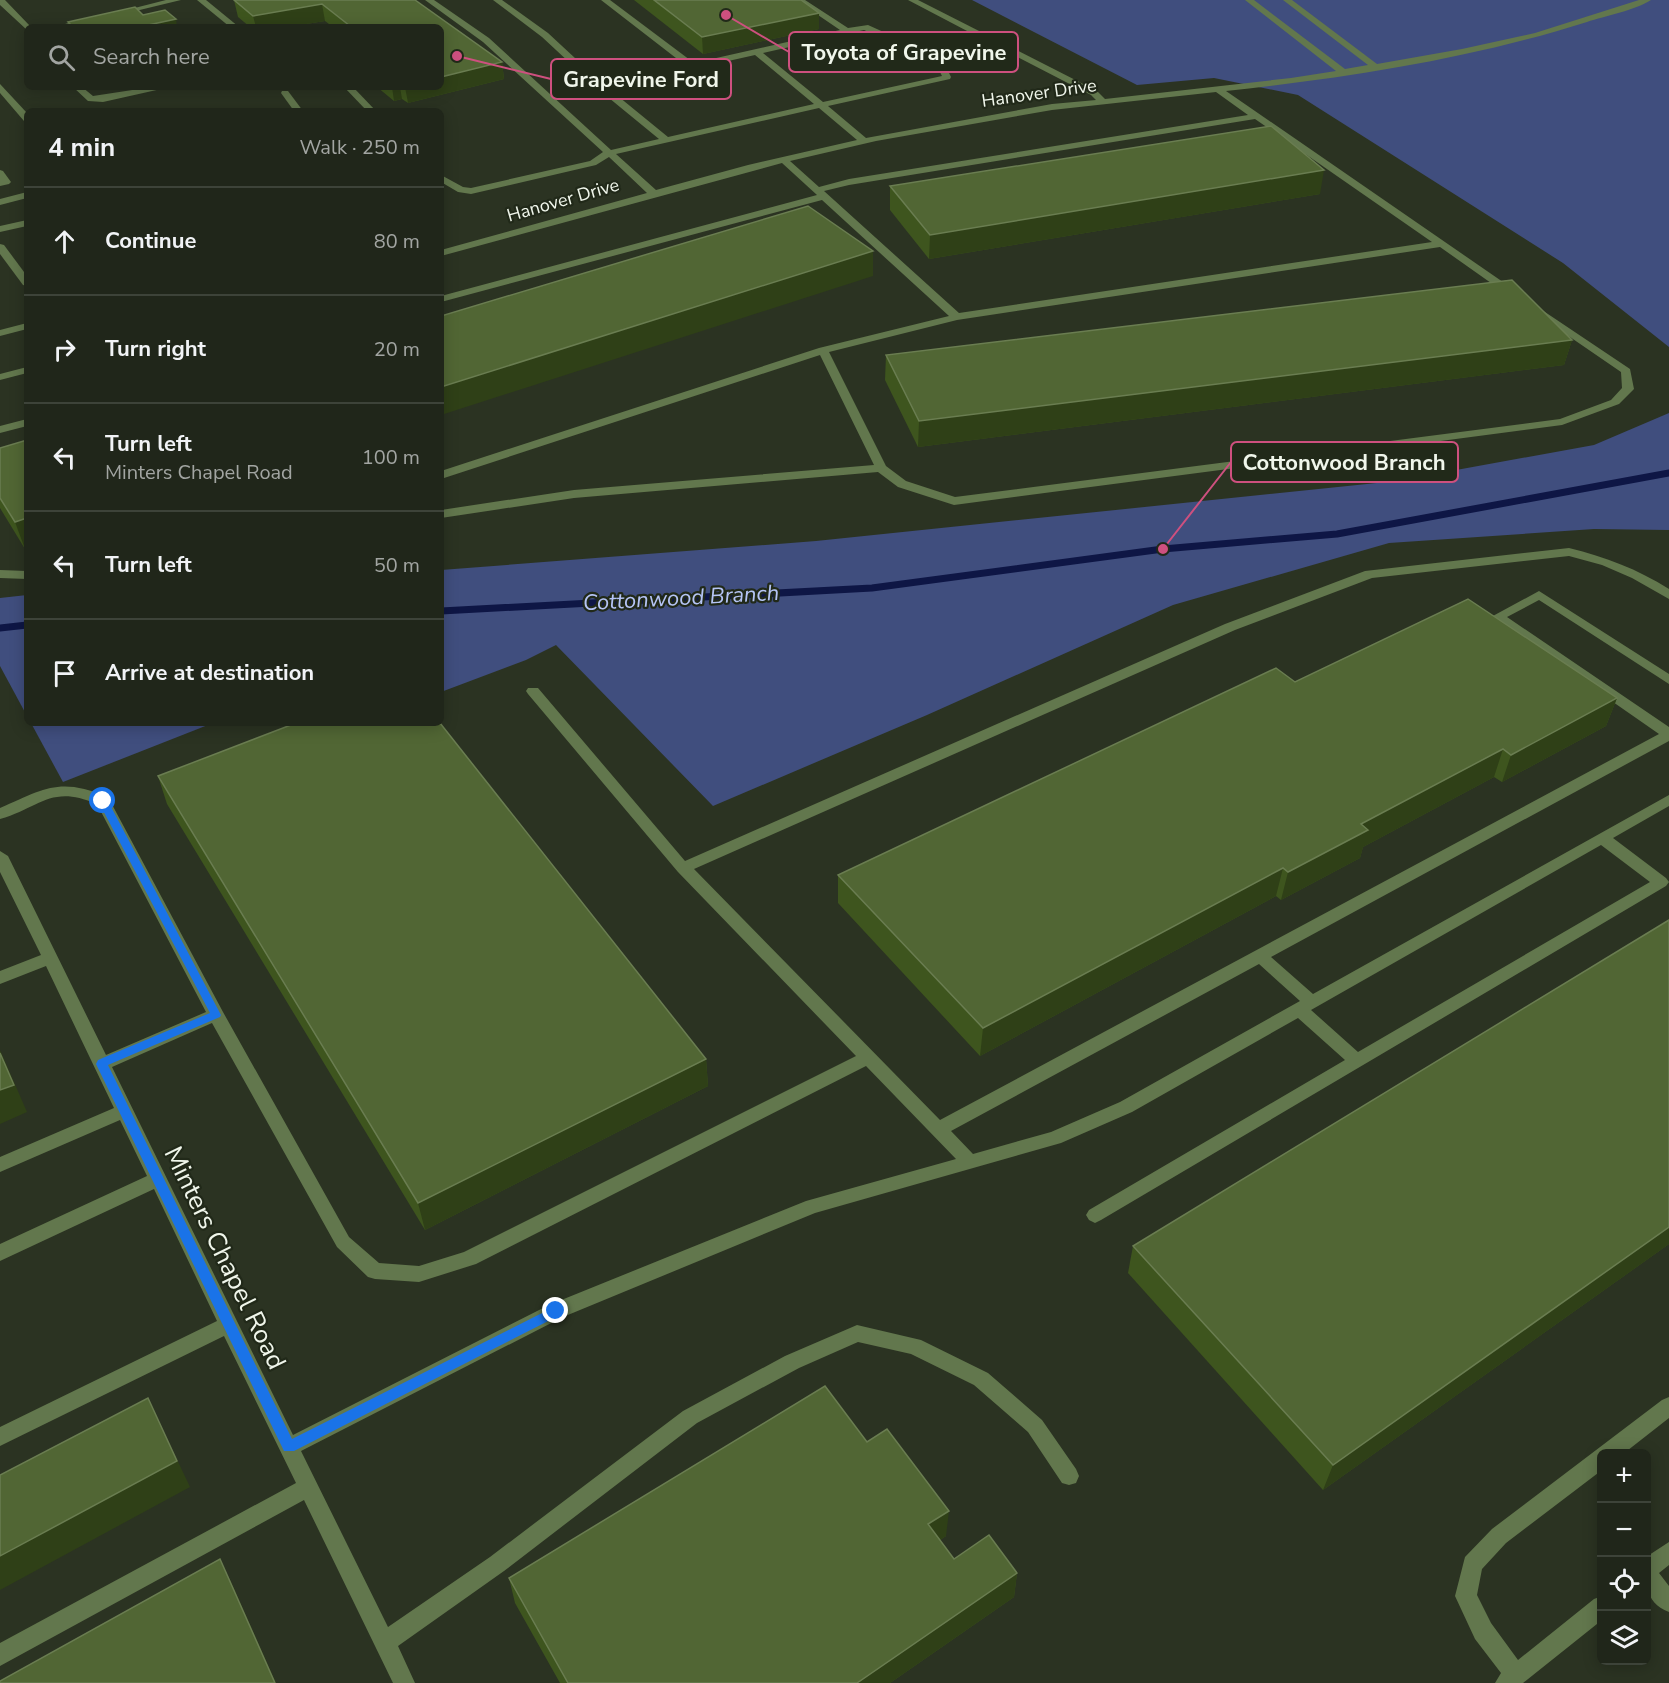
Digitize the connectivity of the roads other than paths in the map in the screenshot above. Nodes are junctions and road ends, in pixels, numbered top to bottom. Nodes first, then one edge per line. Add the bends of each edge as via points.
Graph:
1 (0, 0) edge
2 (177, 0) edge
3 (201, 0) edge
4 (429, 0) edge
5 (496, 0) edge
6 (605, 0) edge
7 (800, 0) edge
8 (912, 0) edge
9 (1249, 0) edge
10 (1287, 0) edge
11 (1647, 0) edge
12 (139, 4) edge
13 (104, 16) edge
14 (92, 19) edge
15 (71, 24) edge
16 (231, 24) edge
17 (24, 25) edge
18 (847, 31) junction
19 (995, 45) junction
20 (757, 52) junction
21 (938, 60) junction
22 (692, 66) junction
23 (1376, 67) junction
24 (1343, 72) junction
25 (0, 87) edge
26 (602, 87) junction
27 (80, 90) edge
28 (150, 90) edge
29 (351, 90) edge
30 (1219, 90) junction
31 (285, 93) dead end
32 (1103, 102) junction
33 (822, 105) junction
34 (297, 108) edge
35 (369, 108) edge
36 (24, 115) edge
37 (1256, 116) junction
38 (666, 140) junction
39 (864, 141) junction
40 (609, 153) junction
41 (783, 159) junction
42 (0, 173) edge
43 (444, 180) edge
44 (0, 183) edge
45 (821, 193) junction
46 (653, 194) junction
47 (24, 196) edge
48 (0, 202) edge
49 (24, 224) edge
50 (0, 230) edge
51 (1442, 244) junction
52 (0, 248) edge
53 (444, 252) edge
54 (24, 280) edge
55 (444, 298) edge
56 (957, 317) junction
57 (24, 327) edge
58 (0, 333) edge
59 (823, 350) junction
60 (24, 371) edge
61 (0, 377) edge
62 (24, 423) edge
63 (0, 430) edge
64 (881, 468) junction
65 (444, 474) edge
66 (444, 514) edge
67 (0, 574) edge
68 (24, 574) edge
69 (1669, 595) edge
70 (1669, 680) edge
71 (533, 691) dead end
72 (1669, 735) edge
73 (1669, 800) edge
74 (0, 814) edge
75 (1602, 838) junction
76 (0, 856) edge
77 (683, 868) junction
78 (1665, 879) edge
79 (1261, 957) junction
80 (50, 958) junction
81 (0, 978) edge
82 (1306, 1005) junction
83 (216, 1015) junction
84 (868, 1058) junction
85 (1357, 1060) junction
86 (102, 1064) junction
87 (125, 1112) junction
88 (938, 1130) junction
89 (969, 1161) junction
90 (0, 1165) edge
91 (158, 1179) junction
92 (1095, 1215) dead end
93 (0, 1253) edge
94 (229, 1324) junction
95 (1669, 1406) edge
96 (0, 1437) edge
97 (289, 1447) junction
98 (1613, 1449) edge
99 (1597, 1462) edge
100 (1069, 1476) dead end
101 (308, 1487) junction
102 (1669, 1552) edge
103 (1651, 1568) edge
104 (1651, 1577) edge
105 (1669, 1602) edge
106 (1597, 1610) edge
107 (384, 1643) junction
108 (0, 1655) edge
109 (1511, 1679) edge
110 (404, 1683) edge

1 - 17 street
2 - 12 street
3 - 16 street
4 - 40 street via 486,40
5 - 26 street via 545,34
6 - 22 street
7 - 18 street
8 - 19 street
9 - 24 street
10 - 23 street
11 - 23 street, Hanover Drive via 1537,35
12 - 13 street
14 - 15 street
18 - 20 street
18 - 21 street via 865,27
19 - 21 street
19 - 32 street via 1094,93
20 - 22 street
20 - 33 street
21 - 33 street via 947,77
22 - 26 street
23 - 24 street, Hanover Drive
24 - 30 street, Hanover Drive
25 - 36 street
26 - 38 street
27 - 28 street via 91,99 103,99
29 - 35 street
30 - 32 street, Hanover Drive
30 - 37 street
31 - 34 street
32 - 39 street, Hanover Drive
33 - 38 street
33 - 39 street
37 - 45 street via 849,182
37 - 51 street
38 - 40 street
39 - 41 street, Hanover Drive
40 - 43 street via 593,163 471,190 460,190
40 - 46 street
41 - 45 street
41 - 46 street, Hanover Drive
42 - 44 street via 6,182
45 - 55 street
45 - 56 street
46 - 53 street, Hanover Drive
47 - 48 street
49 - 50 street
51 - 56 street
51 - 64 street via 1626,372 1628,389 1615,402 1562,422 954,501 902,484
52 - 54 street
56 - 59 street
57 - 58 street
59 - 64 street
59 - 65 street
60 - 61 street
62 - 63 street
64 - 66 street via 574,494
67 - 68 street
69 - 77 street via 1637,575 1569,552 1370,574 1230,627
70 - 72 street via 1539,595 1498,617
71 - 77 street
72 - 79 street
73 - 75 street
74 - 83 street via 48,792 80,791 103,801
75 - 78 street
75 - 82 street
76 - 80 street, Minters Chapel Road
77 - 84 street
78 - 85 street
79 - 82 street
79 - 88 street
80 - 81 street
80 - 86 street, Minters Chapel Road
82 - 85 street
82 - 89 street via 1126,1107 1055,1138
83 - 84 street via 343,1242 375,1271 419,1274 469,1258
83 - 86 street
84 - 88 street
85 - 92 street
86 - 87 street, Minters Chapel Road
87 - 90 street
87 - 91 street, Minters Chapel Road
88 - 89 street
89 - 97 street via 812,1206 556,1311
91 - 93 street
91 - 94 street, Minters Chapel Road
94 - 96 street
94 - 97 street, Minters Chapel Road
95 - 98 street
97 - 101 street, Minters Chapel Road
99 - 109 street via 1499,1536 1472,1564 1466,1596
100 - 107 street via 1035,1426 981,1379 914,1346 857,1333 792,1362 690,1417 498,1564
101 - 107 street, Minters Chapel Road
101 - 108 street
102 - 103 street
104 - 105 street
106 - 109 street
107 - 110 street, Minters Chapel Road

